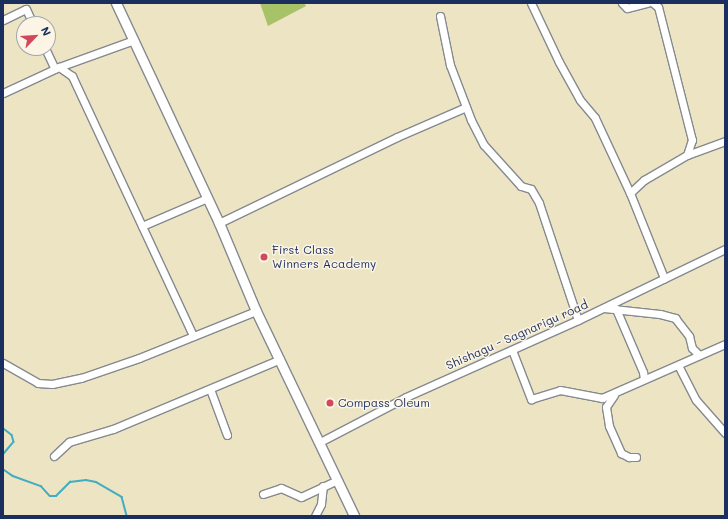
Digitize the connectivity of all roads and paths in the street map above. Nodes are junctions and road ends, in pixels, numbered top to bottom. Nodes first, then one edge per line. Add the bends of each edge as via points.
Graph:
1 (116, 3) edge
2 (531, 3) edge
3 (622, 3) edge
4 (646, 3) edge
5 (653, 3) edge
6 (29, 16) edge
7 (440, 16) dead end
8 (5, 17) edge
9 (134, 40) junction
10 (50, 56) edge
11 (73, 63) junction
12 (58, 68) junction
13 (72, 76) junction
14 (3, 93) edge
15 (466, 108) junction
16 (725, 141) edge
17 (687, 155) junction
18 (630, 193) junction
19 (207, 198) junction
20 (219, 223) junction
21 (142, 226) junction
22 (725, 249) edge
23 (664, 278) junction
24 (604, 308) junction
25 (616, 309) junction
26 (256, 311) junction
27 (578, 320) junction
28 (193, 336) junction
29 (725, 344) edge
30 (512, 350) junction
31 (699, 355) junction
32 (280, 359) junction
33 (3, 363) edge
34 (678, 365) junction
35 (644, 379) junction
36 (210, 389) junction
37 (614, 394) junction
38 (725, 433) edge
39 (227, 435) dead end
40 (320, 442) junction
41 (54, 456) dead end
42 (636, 457) dead end
43 (337, 480) junction
44 (323, 486) junction
45 (262, 494) dead end
46 (314, 516) edge
47 (354, 516) edge

1 - 9 main road
2 - 18 street via 580,100 595,118
3 - 4 street via 627,8
5 - 17 street via 658,7 687,114 692,140
6 - 8 street via 26,9
7 - 15 street via 450,65
9 - 11 street
9 - 19 main road
10 - 12 street
11 - 12 street
11 - 13 street
12 - 13 street
12 - 14 street
13 - 21 street
15 - 20 street
15 - 27 street via 484,145 521,186 530,189 539,203
16 - 17 street
17 - 18 street via 644,180
18 - 23 street
19 - 20 main road
19 - 21 street
20 - 26 main road
21 - 28 street
22 - 23 street, Shishagu - Sagnarigu road
23 - 24 street, Shishagu - Sagnarigu road
24 - 25 street
24 - 27 street, Shishagu - Sagnarigu road
25 - 31 street via 675,318 689,336 692,348
25 - 35 street via 644,372
26 - 28 street
26 - 32 main road
27 - 30 street, Shishagu - Sagnarigu road
28 - 33 street via 107,370 52,384 38,382
29 - 31 street
30 - 37 street via 531,399 560,390 602,398
30 - 40 street, Shishagu - Sagnarigu road via 406,397
31 - 34 street
32 - 36 street
32 - 40 main road
34 - 35 street
34 - 38 street via 699,404
35 - 37 street
36 - 39 street
36 - 41 street via 113,429 69,442
37 - 42 street via 606,407 609,426 621,453
40 - 43 main road
43 - 44 street
43 - 47 main road
44 - 45 street via 301,497 281,488
44 - 46 street via 321,504

